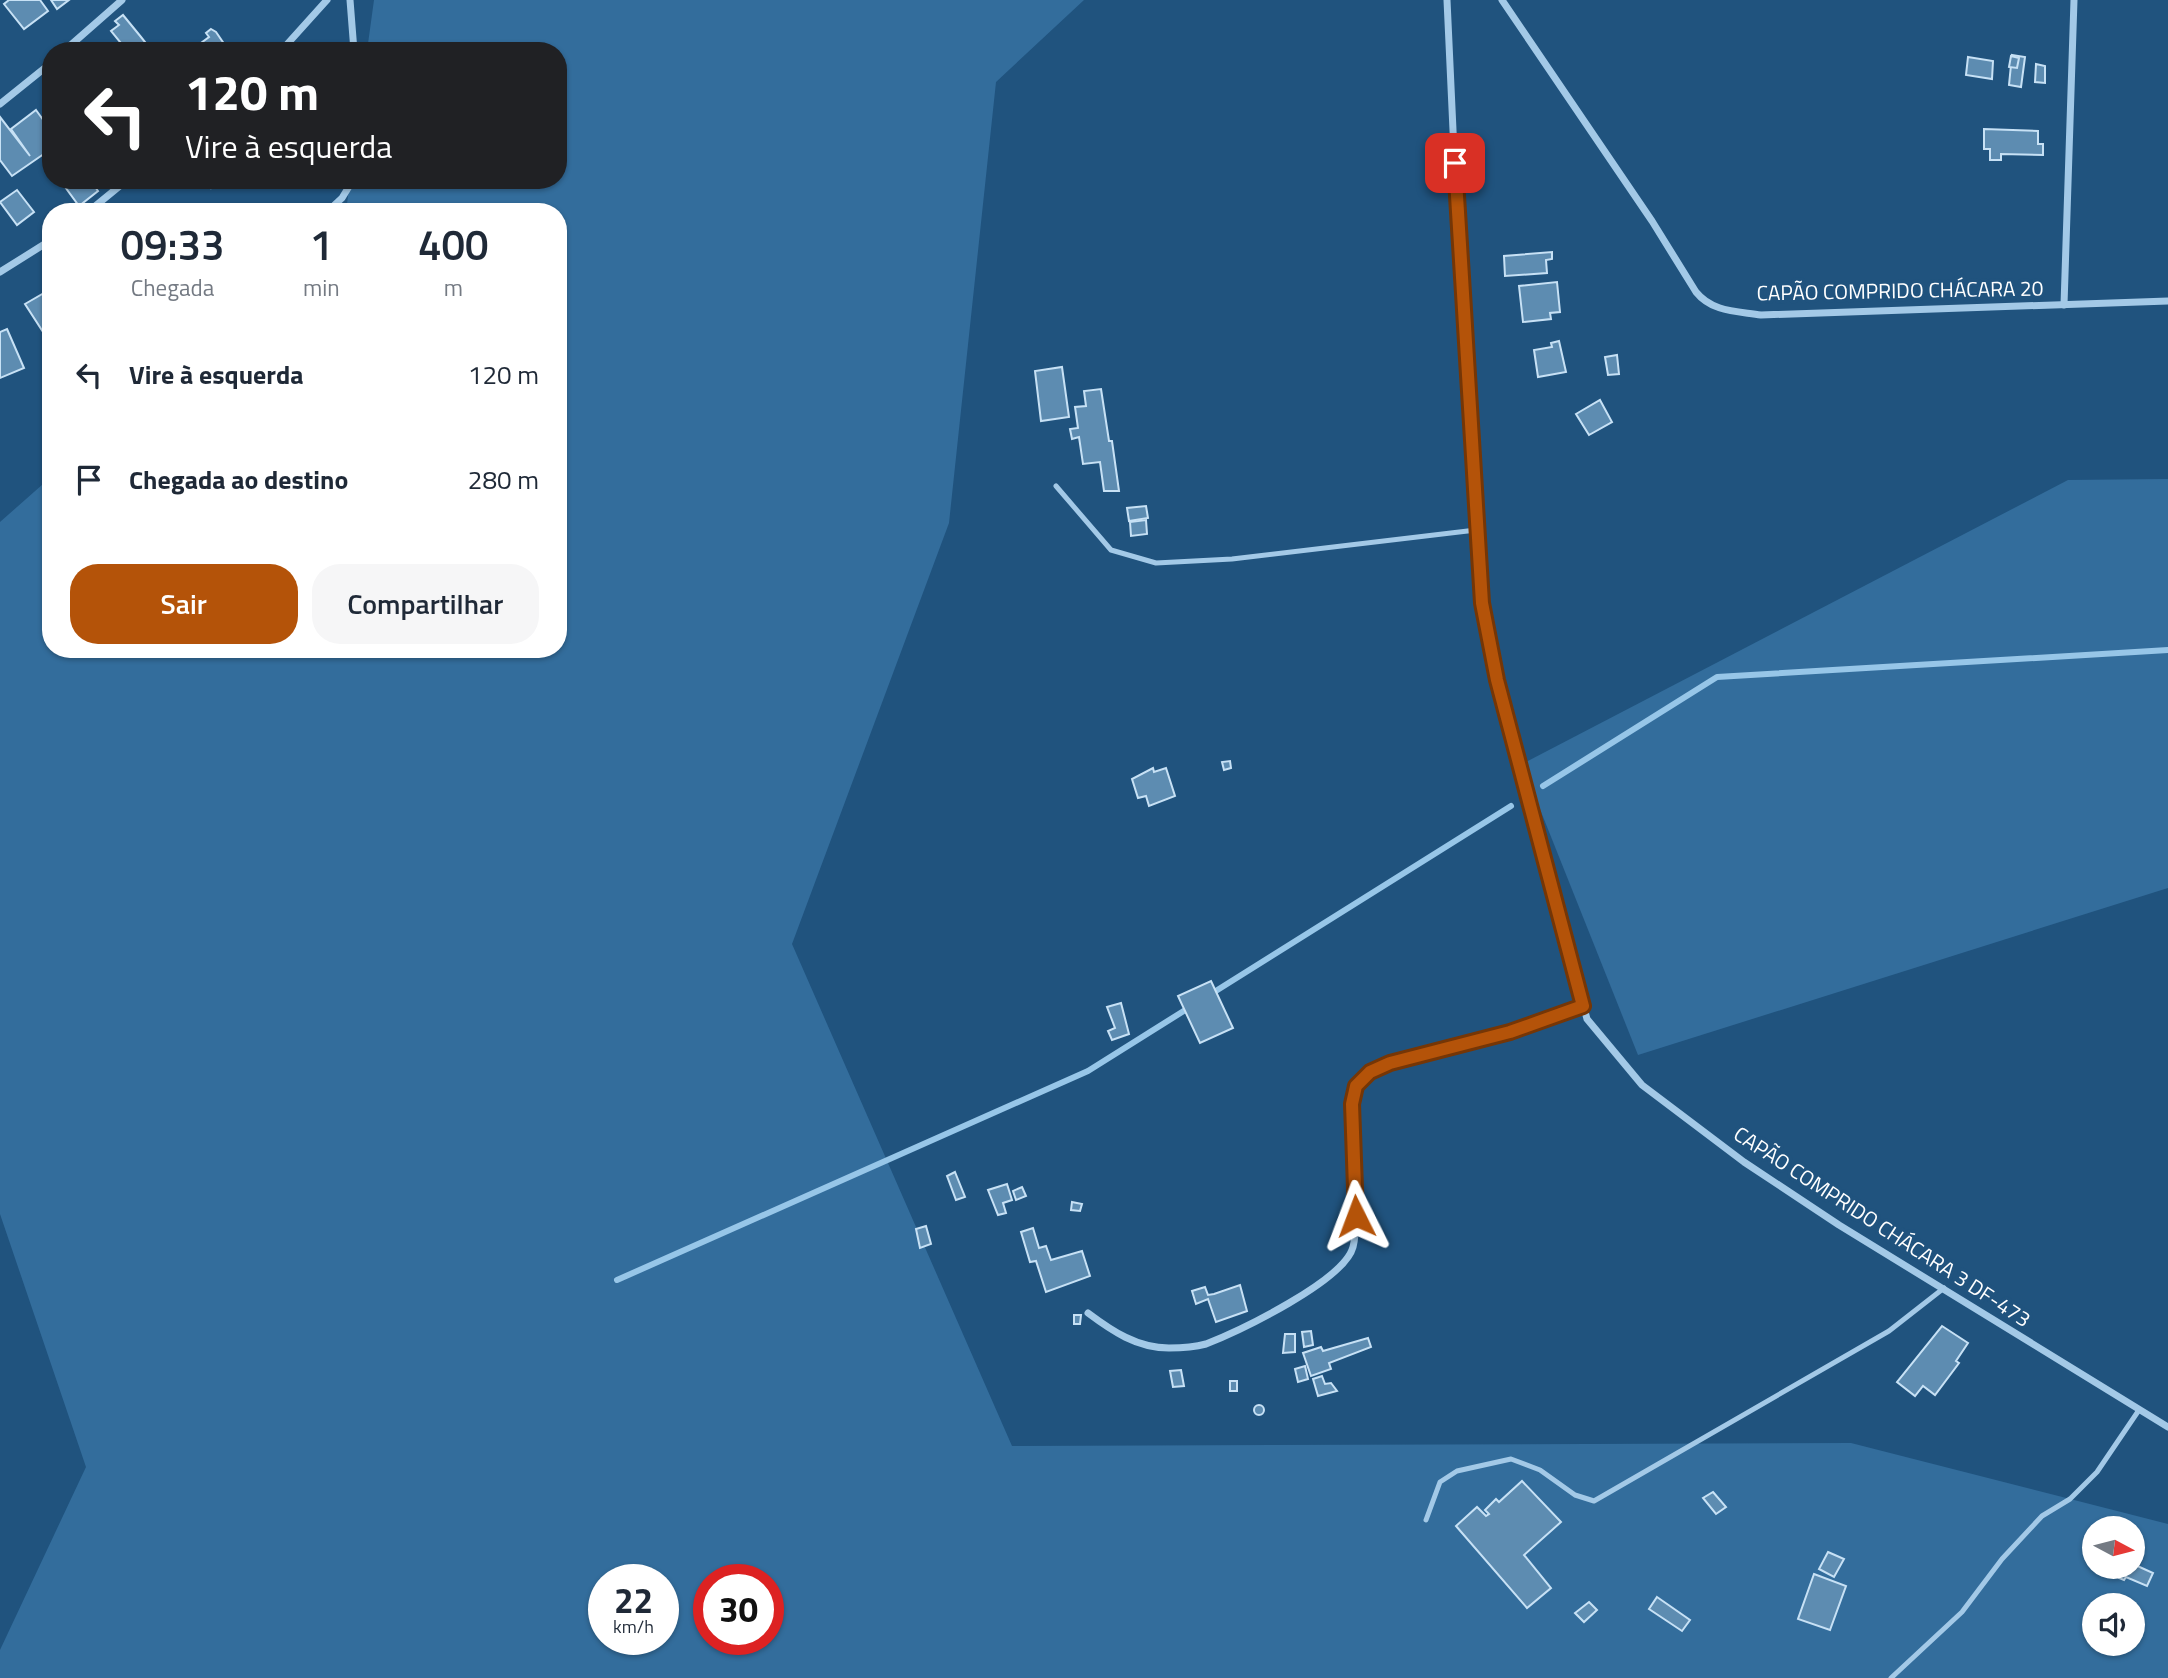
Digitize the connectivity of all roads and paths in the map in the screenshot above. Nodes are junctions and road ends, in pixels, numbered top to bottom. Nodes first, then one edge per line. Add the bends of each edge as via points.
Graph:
1 (121, 0) edge
2 (327, 0) edge
3 (350, 0) edge
4 (1447, 0) edge
5 (1502, 0) edge
6 (2074, 0) edge
7 (74, 42) edge
8 (289, 42) edge
9 (353, 42) edge
10 (42, 70) edge
11 (0, 104) edge
12 (116, 189) edge
13 (348, 189) edge
14 (99, 203) edge
15 (337, 203) edge
16 (42, 246) edge
17 (0, 272) edge
18 (2168, 301) edge
19 (2064, 305) junction
20 (1056, 486) dead end
21 (1476, 530) junction
22 (1583, 1006) junction
23 (1944, 1289) junction
24 (1088, 1312) dead end
25 (2139, 1410) junction
26 (2168, 1427) edge
27 (1426, 1520) dead end
28 (1891, 1678) edge

1 - 7 street
2 - 8 street
3 - 9 street
4 - 21 street, CAPÃO COMPRIDO CHÁCARA 3 DF-473
5 - 19 street, CAPÃO COMPRIDO CHÁCARA 20 via 1704,302 1715,308 1761,314
6 - 19 street
10 - 11 street
12 - 14 street
13 - 15 street
16 - 17 street
18 - 19 street, CAPÃO COMPRIDO CHÁCARA 20
20 - 21 lane via 1111,550 1156,563 1232,559
21 - 22 street, CAPÃO COMPRIDO CHÁCARA 3 DF-473 via 1482,603 1497,680
22 - 23 street, CAPÃO COMPRIDO CHÁCARA 3 DF-473 via 1603,1041 1642,1085 1744,1162
22 - 24 street via 1510,1032 1390,1063 1370,1072 1356,1086 1352,1104 1354,1245 1336,1273 1272,1312 1203,1345 1145,1345 1116,1334
23 - 25 street, CAPÃO COMPRIDO CHÁCARA 3 DF-473
23 - 27 lane via 1889,1331 1594,1501 1575,1495 1541,1470 1511,1459 1457,1471 1440,1482
25 - 26 street, CAPÃO COMPRIDO CHÁCARA 3 DF-473
25 - 28 lane via 2097,1472 2070,1499 2042,1516 1962,1612

